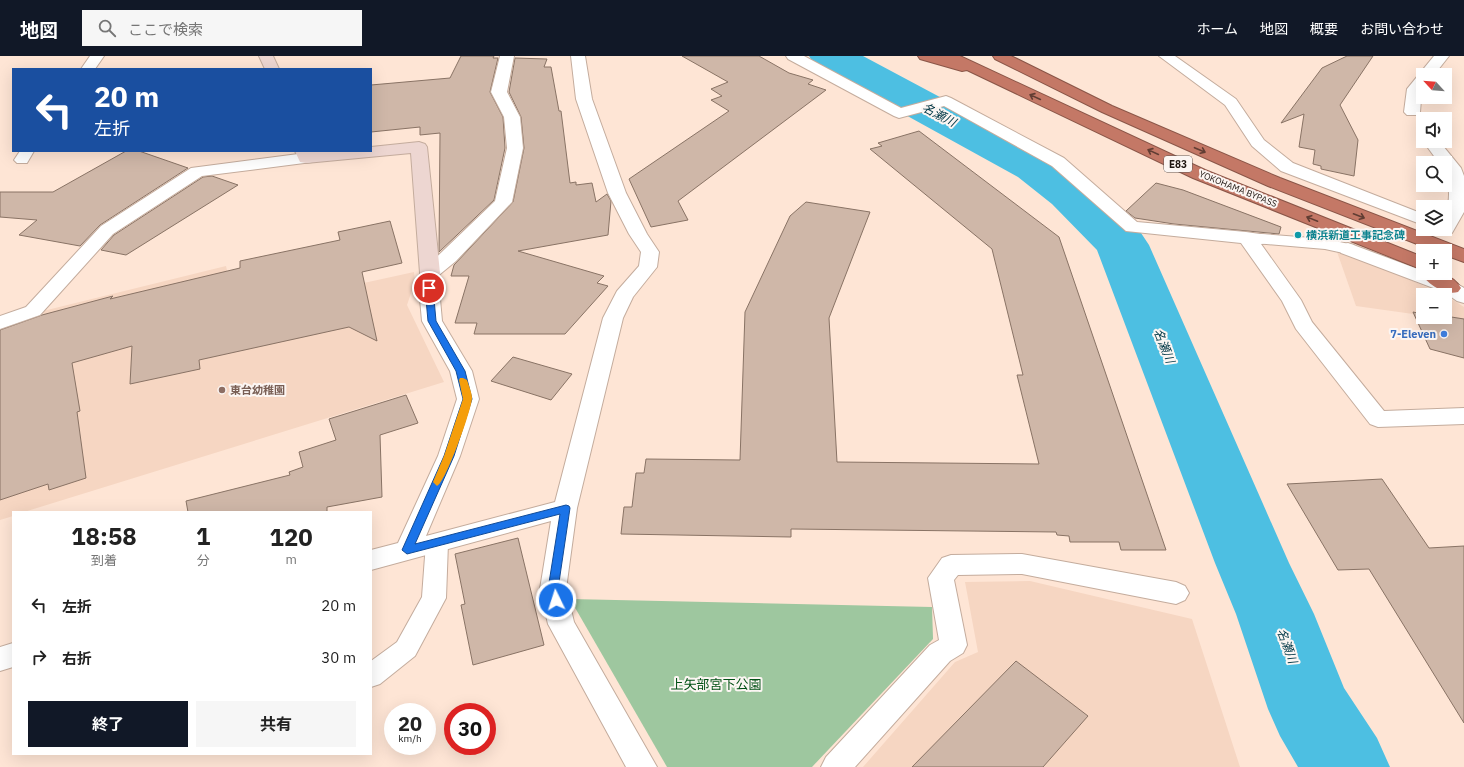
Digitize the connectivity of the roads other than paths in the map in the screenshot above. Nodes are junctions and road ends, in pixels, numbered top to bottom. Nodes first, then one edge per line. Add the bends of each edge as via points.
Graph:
1 (97, 56) edge
2 (266, 56) edge
3 (507, 56) edge
4 (578, 56) edge
5 (793, 56) edge
6 (925, 56) edge
7 (948, 56) edge
8 (1000, 56) edge
9 (1026, 56) edge
10 (1166, 56) edge
11 (1442, 56) edge
12 (89, 68) edge
13 (272, 68) edge
14 (1432, 68) edge
15 (984, 73) junction
16 (1416, 88) edge
17 (1107, 110) junction
18 (1412, 112) dead end
19 (1437, 148) edge
20 (372, 150) edge
21 (347, 152) edge
22 (304, 155) edge
23 (1416, 217) edge
24 (1452, 217) edge
25 (1452, 231) edge
26 (1464, 235) edge
27 (1254, 238) junction
28 (1348, 249) junction
29 (1464, 256) edge
30 (1416, 262) edge
31 (1416, 263) edge
32 (430, 273) junction
33 (1447, 280) edge
34 (1456, 284) edge
35 (0, 323) edge
36 (1464, 416) edge
37 (566, 508) junction
38 (437, 543) junction
39 (407, 550) junction
40 (372, 560) edge
41 (1176, 593) dead end
42 (12, 655) edge
43 (0, 659) edge
44 (372, 675) edge
45 (642, 767) edge
46 (836, 767) edge

1 - 12 lane
2 - 13 street
3 - 32 street via 499,92 512,118 515,148 503,202
4 - 37 street via 584,99 617,193 650,252 648,267 624,295 613,318
5 - 27 street via 900,113 946,101 1058,162 1132,227
6 - 15 highway
7 - 15 highway, YOKOHAMA BYPASS / E83
8 - 17 highway, YOKOHAMA BYPASS / E83
9 - 17 highway
10 - 23 street via 1231,102 1258,143 1287,167
11 - 14 street
30 -> 15 highway, YOKOHAMA BYPASS / E83 via 1199,174
16 - 18 street
17 -> 29 highway, YOKOHAMA BYPASS / E83 via 1274,182
19 - 24 street via 1455,172 1457,209
20 - 32 street via 419,147
21 - 22 street
22 - 35 street via 197,172 107,230 33,311
25 - 26 street
27 - 28 lane via 1325,244
27 - 36 street via 1303,324 1378,419
28 - 31 highway
28 - 34 street
32 - 39 street via 432,321 461,371 468,399 449,456
33 - 34 highway
37 - 38 street
37 - 45 street via 553,589 561,624
38 - 39 street
38 - 44 lane via 434,598 406,649
39 - 40 street
41 - 46 street via 1084,578 1022,564 951,565 941,578 953,645 940,653
42 - 43 street

